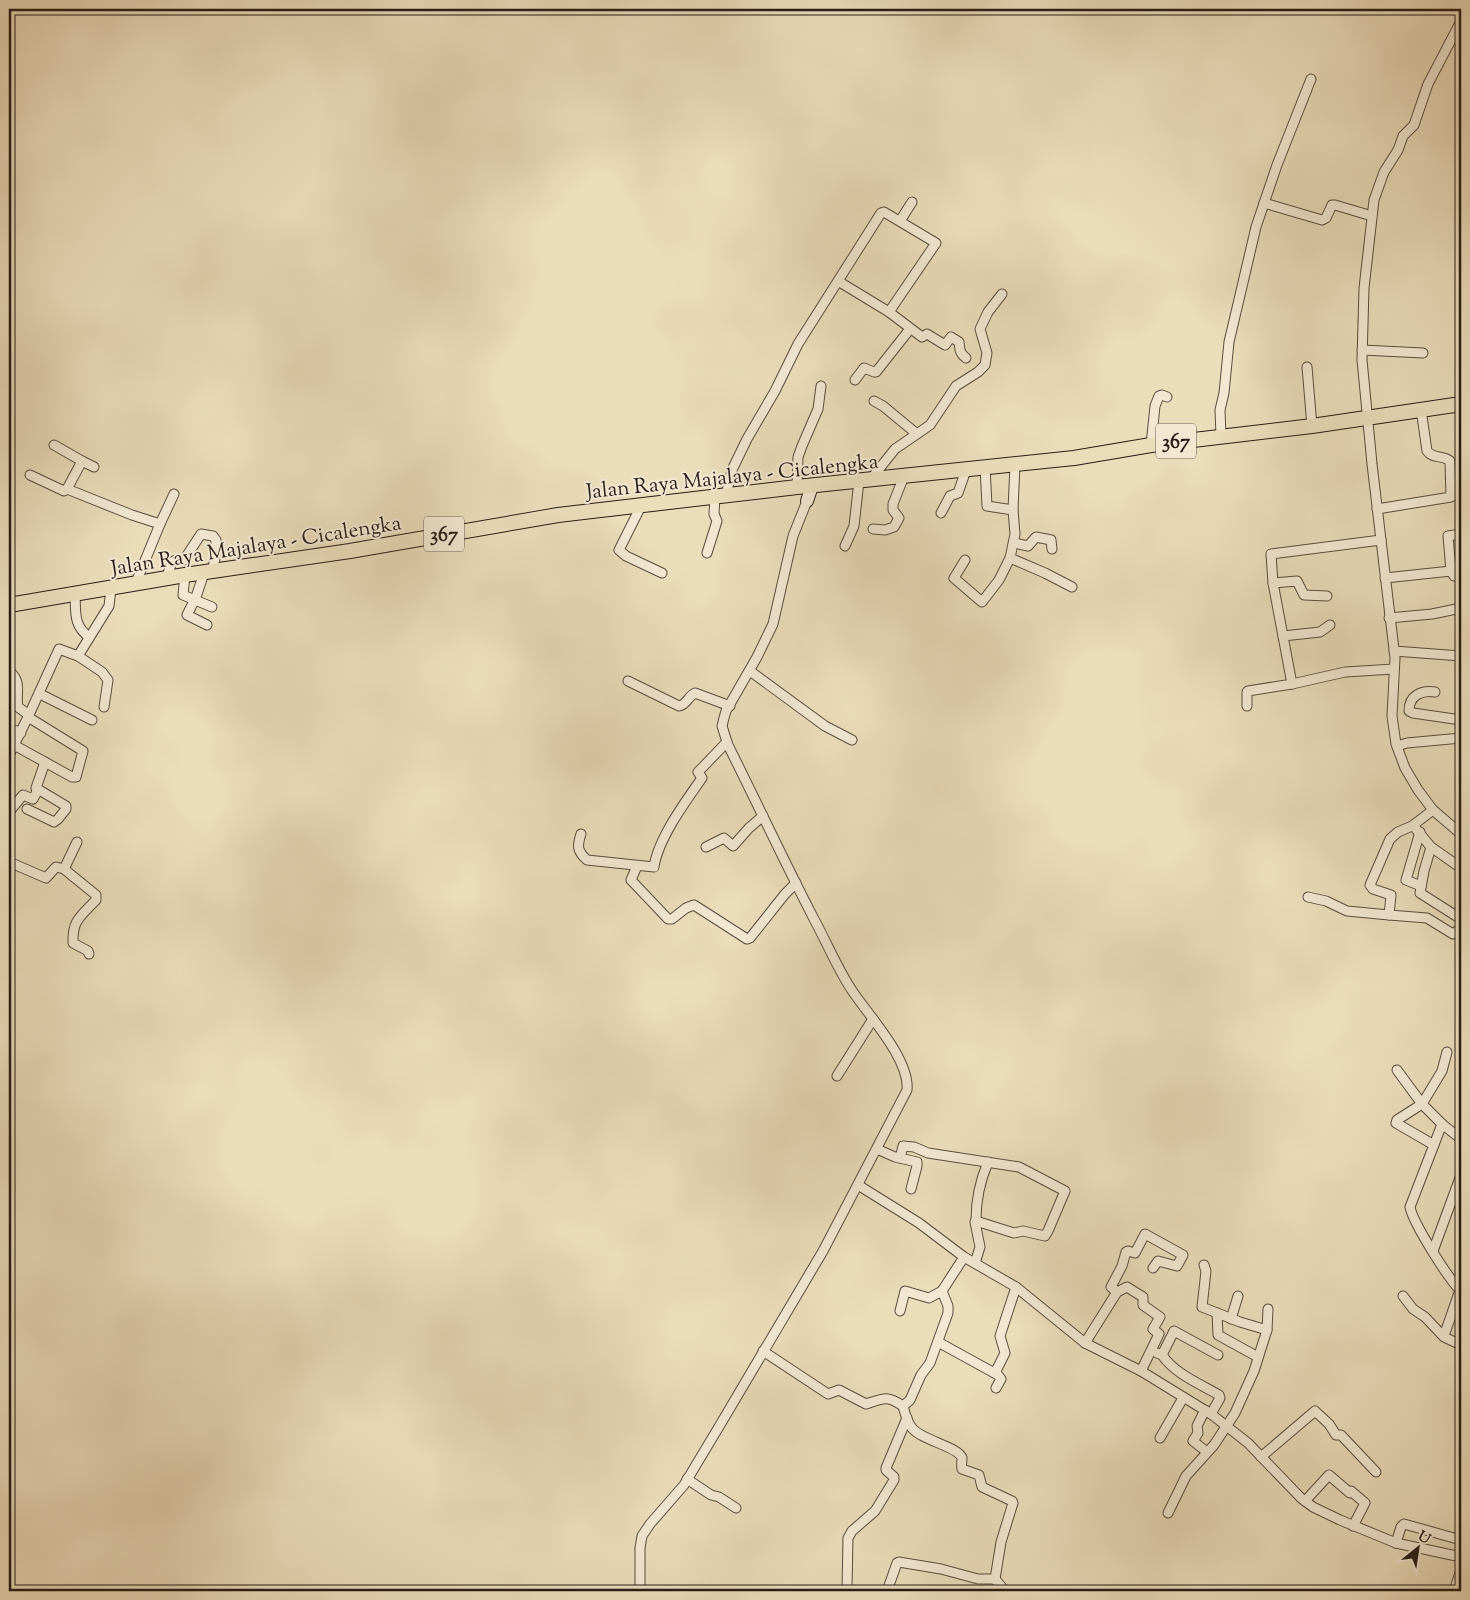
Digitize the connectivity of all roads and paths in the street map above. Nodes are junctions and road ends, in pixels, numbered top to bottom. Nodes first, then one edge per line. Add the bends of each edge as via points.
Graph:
1 (1461, 21) edge
2 (1311, 80) dead end
3 (912, 202) dead end
4 (1264, 203) junction
5 (1372, 216) junction
6 (900, 221) junction
7 (838, 281) junction
8 (1002, 294) dead end
9 (889, 312) junction
10 (910, 329) junction
11 (1362, 350) junction
12 (1423, 353) dead end
13 (966, 358) dead end
14 (1307, 366) dead end
15 (855, 380) dead end
16 (821, 386) dead end
17 (1168, 396) dead end
18 (874, 401) dead end
19 (1461, 404) edge
20 (1421, 409) junction
21 (1367, 417) junction
22 (1312, 426) junction
23 (917, 434) junction
24 (1221, 435) junction
25 (1152, 444) junction
26 (54, 445) dead end
27 (82, 461) junction
28 (1015, 464) junction
29 (94, 467) dead end
30 (986, 467) junction
31 (966, 470) junction
32 (30, 474) dead end
33 (881, 479) junction
34 (812, 486) junction
35 (797, 487) junction
36 (67, 489) junction
37 (174, 494) dead end
38 (720, 496) junction
39 (807, 501) joint
40 (641, 506) junction
41 (1377, 509) junction
42 (1013, 510) junction
43 (941, 513) dead end
44 (160, 524) junction
45 (873, 529) dead end
46 (1461, 534) edge
47 (1381, 540) junction
48 (1014, 543) junction
49 (845, 546) dead end
50 (1052, 549) dead end
51 (707, 553) dead end
52 (1010, 558) junction
53 (964, 560) dead end
54 (1451, 571) junction
55 (208, 572) junction
56 (662, 574) dead end
57 (185, 576) junction
58 (1461, 576) edge
59 (1385, 578) junction
60 (166, 579) junction
61 (1273, 583) junction
62 (135, 585) junction
63 (1072, 587) dead end
64 (111, 589) junction
65 (75, 594) junction
66 (1327, 596) dead end
67 (194, 600) junction
68 (9, 605) edge
69 (212, 608) dead end
70 (1461, 608) edge
71 (1389, 618) junction
72 (207, 625) dead end
73 (1330, 625) dead end
74 (1282, 636) junction
75 (89, 637) junction
76 (1394, 651) junction
77 (78, 656) junction
78 (1461, 656) edge
79 (1394, 669) junction
80 (750, 670) junction
81 (9, 671) edge
82 (628, 681) dead end
83 (1292, 684) junction
84 (1435, 692) dead end
85 (40, 694) junction
86 (1392, 703) junction
87 (730, 706) junction
88 (1247, 706) dead end
89 (1409, 706) junction
90 (104, 708) dead end
91 (29, 716) junction
92 (92, 720) dead end
93 (1461, 720) edge
94 (9, 728) edge
95 (21, 733) junction
96 (1461, 738) edge
97 (852, 740) dead end
98 (727, 742) junction
99 (14, 745) junction
100 (1397, 746) junction
101 (9, 754) edge
102 (45, 762) junction
103 (38, 790) junction
104 (28, 809) dead end
105 (1433, 810) junction
106 (9, 812) edge
107 (763, 816) junction
108 (1412, 826) junction
109 (1420, 832) junction
110 (581, 834) dead end
111 (1461, 834) edge
112 (77, 842) dead end
113 (706, 846) dead end
114 (1432, 847) junction
115 (9, 862) edge
116 (637, 866) junction
117 (1461, 868) edge
118 (64, 869) junction
119 (796, 883) junction
120 (1421, 886) junction
121 (1308, 898) dead end
122 (1389, 915) junction
123 (1461, 919) edge
124 (1461, 928) edge
125 (88, 954) dead end
126 (873, 1019) junction
127 (1447, 1052) dead end
128 (1397, 1070) dead end
129 (837, 1076) dead end
130 (1422, 1104) junction
131 (1442, 1124) junction
132 (1461, 1139) edge
133 (1434, 1145) junction
134 (877, 1149) junction
135 (900, 1158) junction
136 (988, 1162) junction
137 (1461, 1175) edge
138 (858, 1185) junction
139 (911, 1188) dead end
140 (976, 1220) junction
141 (1433, 1251) junction
142 (964, 1257) junction
143 (975, 1263) junction
144 (1204, 1265) dead end
145 (1153, 1268) dead end
146 (1016, 1287) junction
147 (1461, 1289) edge
148 (942, 1291) junction
149 (1117, 1292) junction
150 (1238, 1296) dead end
151 (1403, 1296) dead end
152 (1268, 1309) dead end
153 (900, 1311) dead end
154 (1217, 1313) junction
155 (1231, 1319) junction
156 (1267, 1330) junction
157 (1445, 1333) dead end
158 (938, 1342) junction
159 (1086, 1343) junction
160 (1461, 1345) edge
161 (1150, 1350) junction
162 (763, 1351) junction
163 (1162, 1355) junction
164 (1218, 1355) dead end
165 (1258, 1358) junction
166 (1141, 1371) junction
167 (996, 1373) junction
168 (996, 1388) dead end
169 (1183, 1398) junction
170 (904, 1406) junction
171 (1208, 1412) junction
172 (907, 1418) junction
173 (1227, 1426) junction
174 (1160, 1438) dead end
175 (1207, 1452) junction
176 (1261, 1457) junction
177 (1376, 1472) dead end
178 (687, 1480) junction
179 (1305, 1501) junction
180 (736, 1508) dead end
181 (1168, 1513) dead end
182 (1353, 1526) junction
183 (1461, 1540) edge
184 (1396, 1543) junction
185 (1461, 1557) edge
186 (1461, 1570) edge
187 (995, 1579) junction
188 (640, 1591) edge
189 (850, 1591) edge
190 (887, 1591) edge
191 (1005, 1591) edge
192 (1454, 1591) edge

1 - 5 street via 1428,84 1415,123 1403,136 1384,172
2 - 4 street
3 - 6 street
4 - 5 street via 1320,220 1326,218 1335,205
4 - 24 street via 1229,342 1220,410
5 - 11 street via 1364,288
6 - 7 street via 881,213
6 - 9 street via 936,242
7 - 9 street
7 - 38 street via 798,344 746,439
8 - 23 street via 980,329 987,353 984,366 956,386 930,425
9 - 10 street
10 - 13 street via 922,338 927,334 945,345 951,337 960,342 958,348
10 - 15 street via 875,372 864,368
11 - 12 street
11 - 21 street
14 - 22 street
16 - 35 street via 818,409 798,457
17 - 25 street via 1159,396 1155,406
18 - 23 street
19 - 20 main road, Jalan Raya Majalaya - Cicalengka / 367
20 - 21 main road, Jalan Raya Majalaya - Cicalengka / 367
20 - 41 street via 1427,451 1431,456 1450,461 1451,497
21 - 22 main road, Jalan Raya Majalaya - Cicalengka / 367
21 - 41 street
22 - 24 main road, Jalan Raya Majalaya - Cicalengka / 367
23 - 33 street via 895,450
24 - 25 main road, Jalan Raya Majalaya - Cicalengka / 367
25 - 28 main road, Jalan Raya Majalaya - Cicalengka / 367 via 1074,458
26 - 27 street
27 - 29 street
27 - 36 street
28 - 30 main road, Jalan Raya Majalaya - Cicalengka / 367
28 - 42 street
30 - 31 main road, Jalan Raya Majalaya - Cicalengka / 367
30 - 42 street via 986,506
31 - 33 main road, Jalan Raya Majalaya - Cicalengka / 367
31 - 43 street via 959,493 950,496
32 - 36 street via 64,491
33 - 34 main road, Jalan Raya Majalaya - Cicalengka / 367
33 - 45 street via 899,518 894,527
33 - 49 street
34 - 35 main road, Jalan Raya Majalaya - Cicalengka / 367
34 - 39 street
35 - 38 main road, Jalan Raya Majalaya - Cicalengka / 367
36 - 44 street
37 - 44 street
38 - 40 main road, Jalan Raya Majalaya - Cicalengka / 367
38 - 51 street
39 - 80 street via 793,536 773,624
40 - 55 main road, Jalan Raya Majalaya - Cicalengka / 367 via 558,515
40 - 56 street via 619,550
41 - 47 street
42 - 48 street
44 - 62 street
46 - 54 street via 1448,536
47 - 59 street
47 - 61 street via 1272,553
48 - 50 street via 1028,546 1036,537 1051,540
48 - 52 street
52 - 53 street via 1000,580 982,602 954,578
52 - 63 street
54 - 58 street via 1454,576
54 - 59 street
55 - 57 main road, Jalan Raya Majalaya - Cicalengka / 367
55 - 60 street via 216,554 216,540 213,536 201,534 184,560 172,562
55 - 67 street
57 - 60 main road, Jalan Raya Majalaya - Cicalengka / 367
57 - 67 street via 183,595
59 - 71 street
60 - 62 main road, Jalan Raya Majalaya - Cicalengka / 367
61 - 66 street via 1297,581 1304,595
61 - 74 street
62 - 64 main road, Jalan Raya Majalaya - Cicalengka / 367
64 - 65 main road, Jalan Raya Majalaya - Cicalengka / 367
64 - 75 street via 109,606
65 - 68 main road, Jalan Raya Majalaya - Cicalengka / 367
65 - 75 street via 77,624
67 - 69 street
67 - 72 street via 187,615
70 - 71 street
71 - 76 street
73 - 74 street via 1320,632
74 - 83 street
75 - 77 street
76 - 78 street
76 - 79 street
77 - 85 street via 59,649
77 - 90 street via 108,680
79 - 83 street via 1345,672
79 - 86 street
80 - 87 street
80 - 97 street via 825,726
81 - 91 street via 18,684 18,707
82 - 87 street via 680,706 695,693
83 - 88 street via 1248,691
84 - 89 street via 1419,693
85 - 91 street
85 - 92 street
86 - 89 street
86 - 100 street
87 - 98 street via 722,726
89 - 93 street via 1413,713
91 - 95 street
91 - 102 street via 83,751 76,777
94 - 95 street
95 - 99 street
96 - 100 street
98 - 107 street
98 - 116 street via 698,772 702,778 660,848 654,867
99 - 101 street
99 - 102 street
100 - 105 street via 1411,779
102 - 103 street via 36,786
103 - 104 street via 66,806 66,810 54,822
103 - 106 street via 33,799 23,795
105 - 108 street
105 - 111 street
107 - 113 street via 733,846 724,838
107 - 119 street
108 - 109 street
108 - 122 street via 1390,840 1370,884 1373,889 1391,896
109 - 114 street
109 - 120 street via 1406,880
110 - 116 street via 577,847 587,860
112 - 118 street
114 - 117 street
114 - 120 street
115 - 118 street via 46,878 56,867
116 - 119 street via 630,880 668,918 672,919 694,905 747,939
118 - 125 street via 97,896 74,926 73,943
119 - 126 street via 852,990
120 - 123 street via 1421,894
121 - 122 street via 1326,900 1347,911
122 - 124 street via 1427,918 1453,934
126 - 129 street
126 - 134 street via 901,1061 908,1083 904,1098
127 - 130 street via 1442,1071
128 - 130 street
130 - 131 street
130 - 133 street via 1396,1123
131 - 132 street
131 - 133 street
133 - 141 street via 1410,1207
134 - 135 street
134 - 138 street
135 - 136 street via 903,1146
135 - 139 street via 917,1162
136 - 140 street via 977,1199
136 - 140 street via 1019,1166 1065,1192 1045,1236 1014,1233
137 - 141 street
138 - 142 street via 919,1223
138 - 162 street
140 - 143 street via 980,1247
141 - 147 street
142 - 143 street
142 - 148 street
143 - 146 street
144 - 154 street via 1202,1307
145 - 149 street via 1158,1261 1177,1266 1183,1255 1145,1234 1135,1253 1126,1252 1111,1287
146 - 159 street
146 - 167 street via 1000,1336 1005,1352
147 - 157 street
148 - 153 street via 929,1298 905,1291
148 - 158 street via 949,1310
149 - 159 street
149 - 161 street via 1127,1288 1143,1297 1143,1305 1160,1316 1153,1329 1159,1334
150 - 155 street
151 - 160 street via 1413,1310 1425,1317 1444,1338
152 - 156 street
154 - 155 street
154 - 165 street via 1218,1335
155 - 156 street
156 - 165 street
158 - 167 street
158 - 170 street
159 - 166 street
161 - 163 street
161 - 166 street
162 - 170 street via 828,1394 839,1390 866,1404 889,1398
162 - 178 street
163 - 164 street via 1174,1331
163 - 171 street via 1166,1362 1219,1395
165 - 173 street
166 - 169 street
167 - 168 street via 1001,1378
169 - 171 street
169 - 174 street
170 - 172 street
171 - 173 street
171 - 175 street via 1197,1426 1194,1441
172 - 187 street via 911,1428 921,1437 959,1453 962,1469 979,1475 982,1487 1013,1502 1001,1542
172 - 189 street via 886,1468 894,1480 875,1511 848,1538 847,1589
173 - 175 street
173 - 176 street
175 - 181 street via 1186,1476
176 - 177 street via 1315,1411
176 - 179 street
178 - 180 street
178 - 188 street via 642,1536
179 - 182 street
179 - 182 street via 1329,1475 1365,1503
182 - 184 street
183 - 184 street via 1404,1524
184 - 185 street
186 - 192 street
187 - 190 street via 978,1579 899,1562
187 - 191 street

